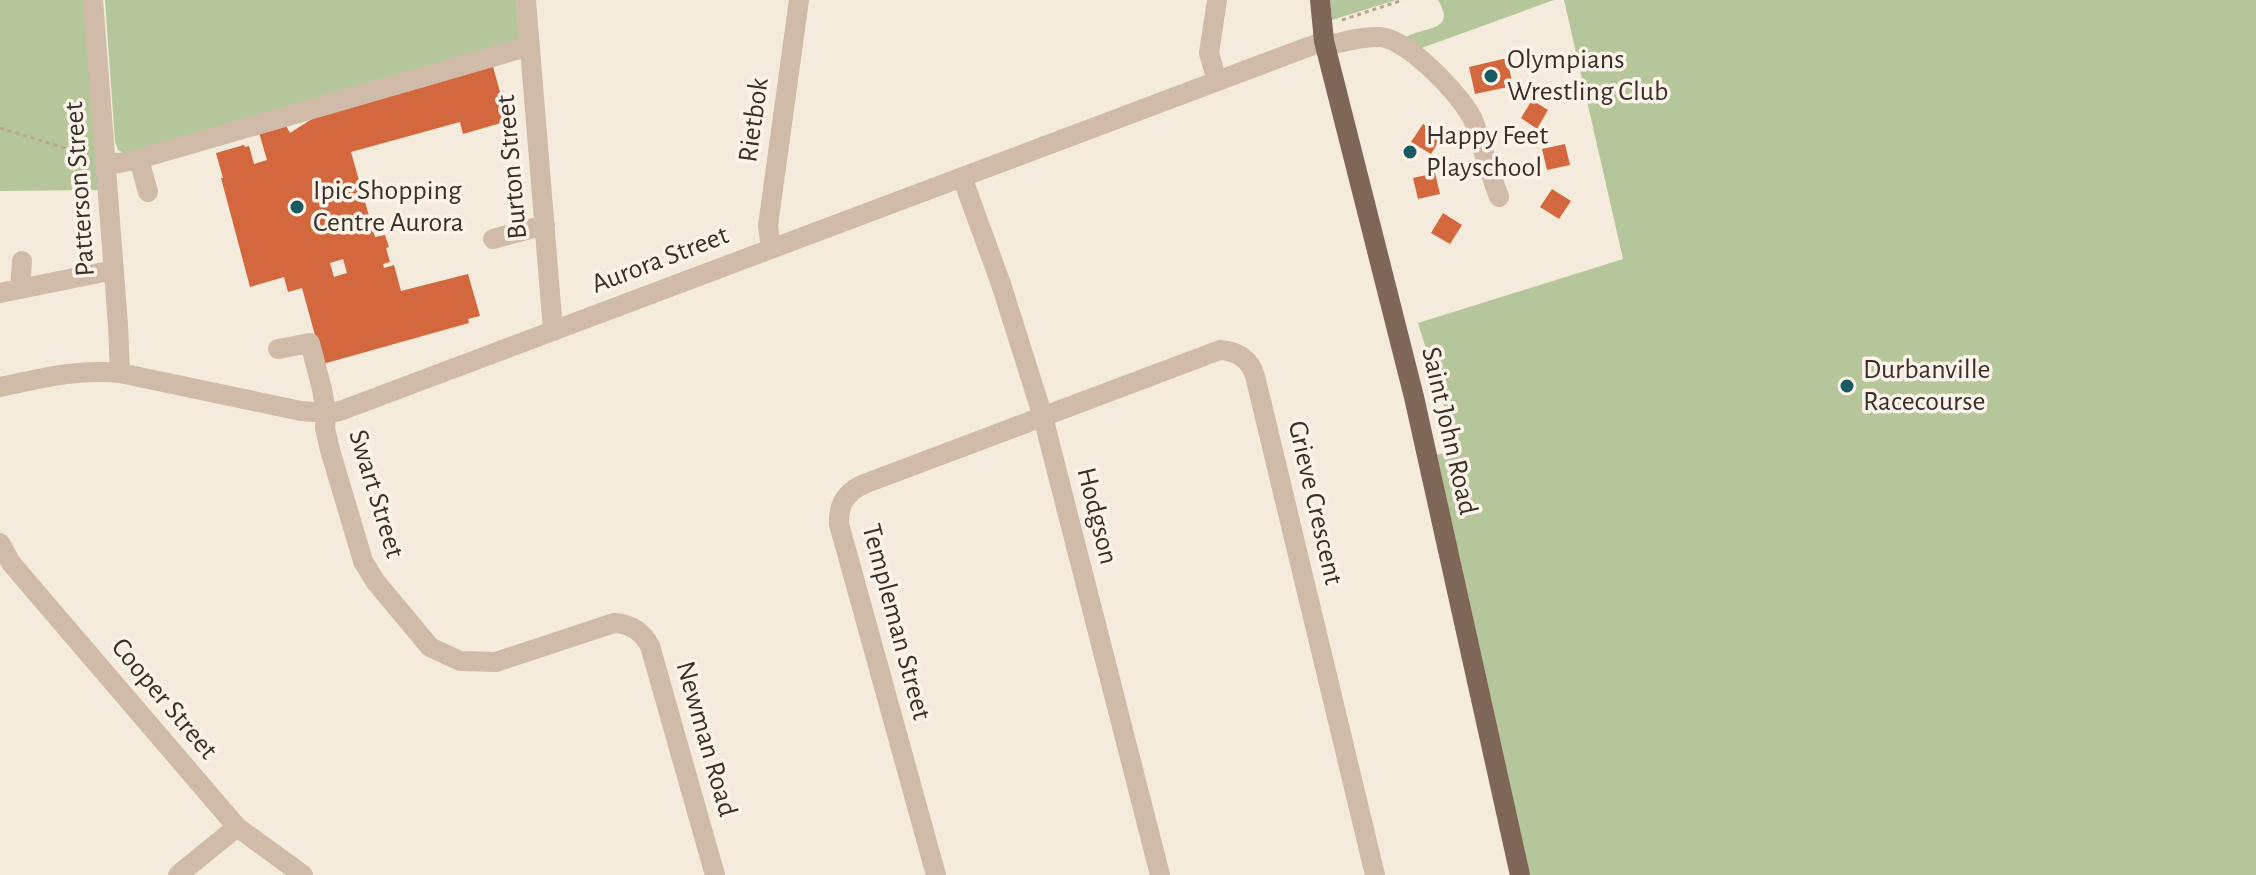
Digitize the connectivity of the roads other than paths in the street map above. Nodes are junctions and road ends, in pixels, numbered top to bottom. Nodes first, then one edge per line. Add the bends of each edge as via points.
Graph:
1 (93, 0) edge
2 (526, 0) edge
3 (799, 0) edge
4 (1217, 0) edge
5 (1320, 0) edge
6 (1324, 38) junction
7 (530, 46) junction
8 (1217, 81) junction
9 (139, 159) junction
10 (106, 162) junction
11 (962, 177) junction
12 (148, 192) dead end
13 (1499, 197) dead end
14 (545, 225) junction
15 (493, 239) dead end
16 (771, 248) junction
17 (22, 261) dead end
18 (114, 270) junction
19 (10, 291) edge
20 (553, 330) junction
21 (278, 349) dead end
22 (120, 373) junction
23 (0, 387) edge
24 (326, 413) junction
25 (1043, 417) junction
26 (0, 543) edge
27 (631, 626) joint
28 (237, 827) junction
29 (178, 875) edge
30 (303, 875) edge
31 (715, 875) edge
32 (936, 875) edge
33 (1160, 875) edge
34 (1375, 875) edge
35 (1520, 875) edge

1 - 10 street, Patterson Street
2 - 7 street, Burton Street
3 - 16 street, Rietbok via 768,226
4 - 8 street via 1209,53
5 - 6 main road, Saint John Road
6 - 8 street, Aurora Street
6 - 13 street, Aurora Street via 1391,39 1430,69 1472,116
6 - 35 main road, Saint John Road via 1414,397
7 - 9 street
7 - 14 street, Burton Street via 528,127
8 - 11 street, Aurora Street
9 - 10 street
9 - 12 street
10 - 18 street, Patterson Street
11 - 16 street, Aurora Street
11 - 25 street, Hodgson
14 - 15 street
14 - 20 street, Burton Street
16 - 20 street, Aurora Street
17 - 19 street
18 - 19 street
18 - 22 street, Patterson Street
20 - 24 street, Aurora Street via 372,401
21 - 24 street, Swart Street via 310,343
22 - 23 street, Aurora Street via 75,372
22 - 24 street, Aurora Street
24 - 27 street, Swart Street via 330,450 363,561 430,647 460,661 496,662 606,625
25 - 32 street, Templeman Street via 857,487 840,510 839,524
25 - 33 street, Hodgson
25 - 34 street, Grieve Crescent via 1211,352 1229,350 1249,363
26 - 28 street, Cooper Street via 11,563
27 - 31 street, Newman Road via 650,646
28 - 29 street
28 - 30 street, Cooper Street

